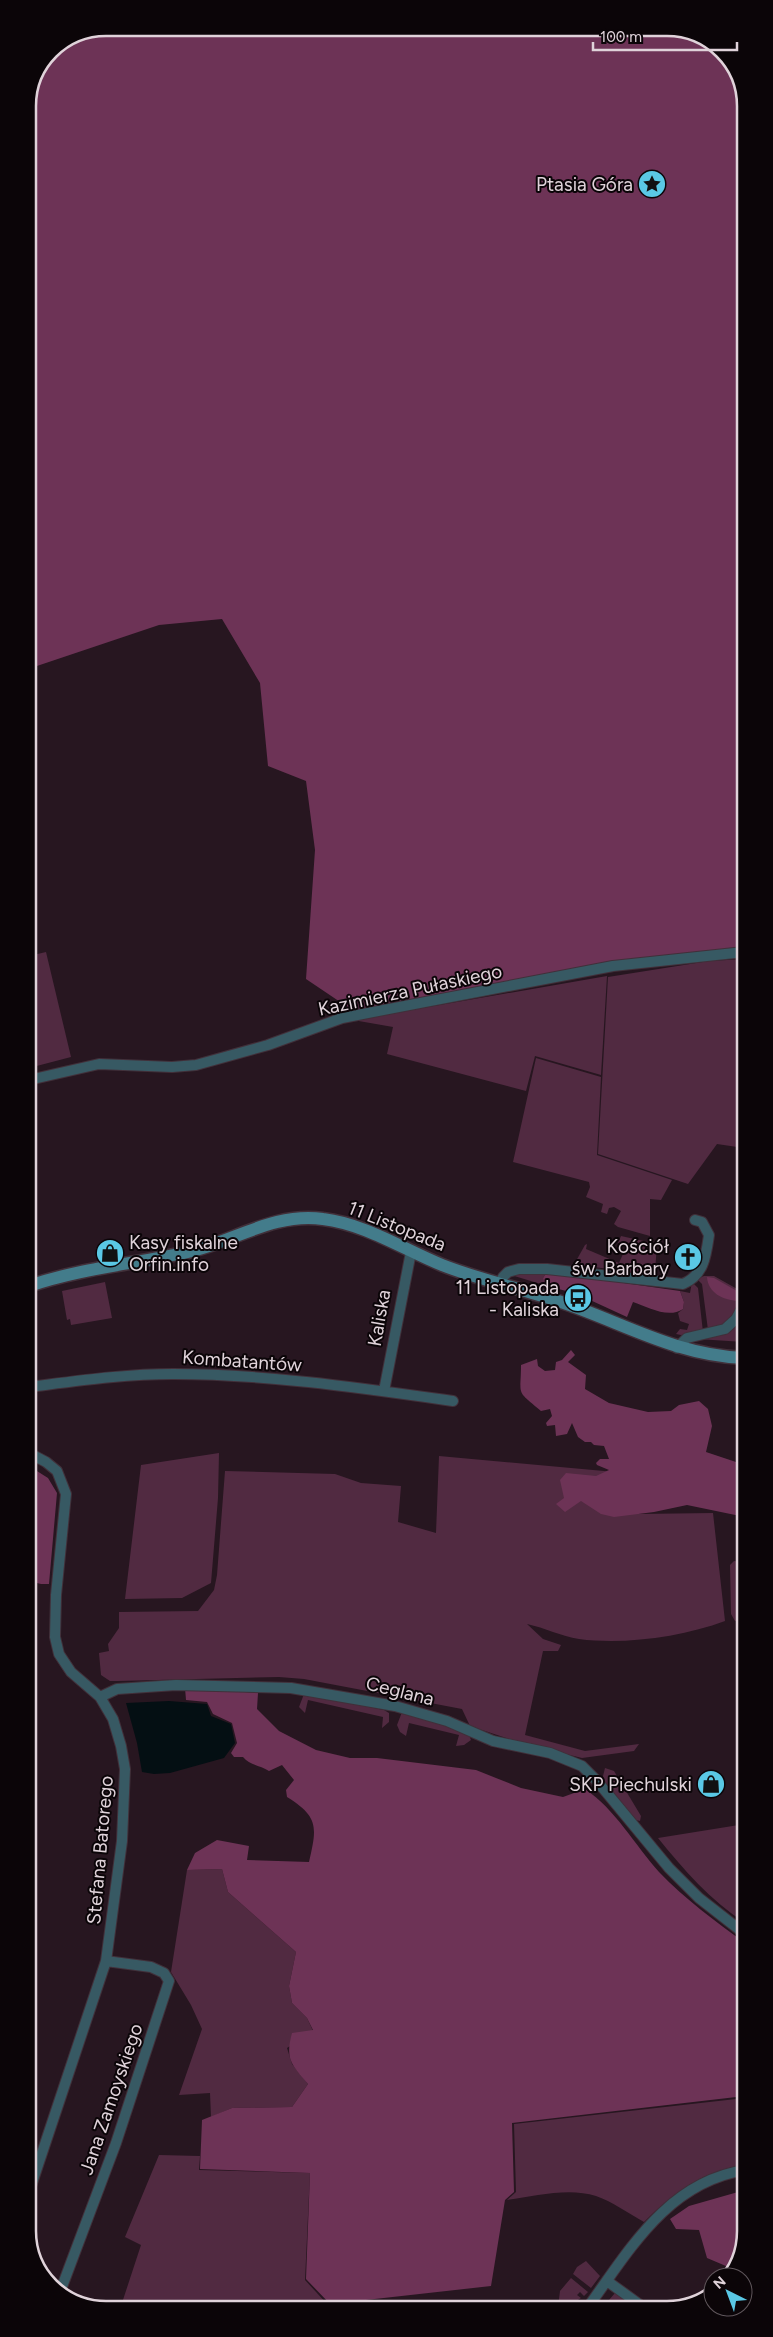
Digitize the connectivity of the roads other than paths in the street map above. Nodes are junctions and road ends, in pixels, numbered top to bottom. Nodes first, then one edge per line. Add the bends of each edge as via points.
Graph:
1 (737, 953) edge
2 (36, 1078) edge
3 (695, 1220) dead end
4 (411, 1252) junction
5 (36, 1284) edge
6 (500, 1284) junction
7 (737, 1317) edge
8 (677, 1348) junction
9 (737, 1357) edge
10 (36, 1386) edge
11 (384, 1391) junction
12 (453, 1401) dead end
13 (36, 1457) edge
14 (100, 1697) junction
15 (737, 1928) edge
16 (106, 1961) junction
17 (36, 2171) edge
18 (737, 2171) edge
19 (607, 2281) junction
20 (63, 2285) edge
21 (592, 2301) edge
22 (635, 2301) edge

1 - 2 street, Kazimierza Pułaskiego via 613,966 342,1018 268,1044 196,1064 172,1067 99,1064
3 - 6 street via 702,1222 709,1235 700,1271 694,1280 683,1284 547,1269 518,1269 502,1277
4 - 5 main road, 11 Listopada via 342,1222 299,1218 264,1226 188,1252 82,1271
4 - 6 main road, 11 Listopada
4 - 11 street, Kaliska
6 - 8 main road, 11 Listopada via 588,1311
7 - 8 street via 725,1328 687,1338
8 - 9 main road, 11 Listopada
10 - 11 street, Kombatantów via 174,1374
11 - 12 street, Kombatantów
13 - 14 street, Stefana Batorego via 57,1471 66,1494 56,1595 55,1637 59,1654 71,1672
14 - 15 street, Ceglana via 117,1689 176,1684 291,1688 395,1706 447,1721 493,1741 550,1753 579,1764 699,1898
14 - 16 street, Stefana Batorego via 113,1719 125,1768 122,1841
16 - 17 street, Stefana Batorego
16 - 20 street, Jana Zamoyskiego via 151,1967 164,1972 169,1981 116,2143
18 - 19 street via 693,2188 664,2209
19 - 21 street
19 - 22 street

